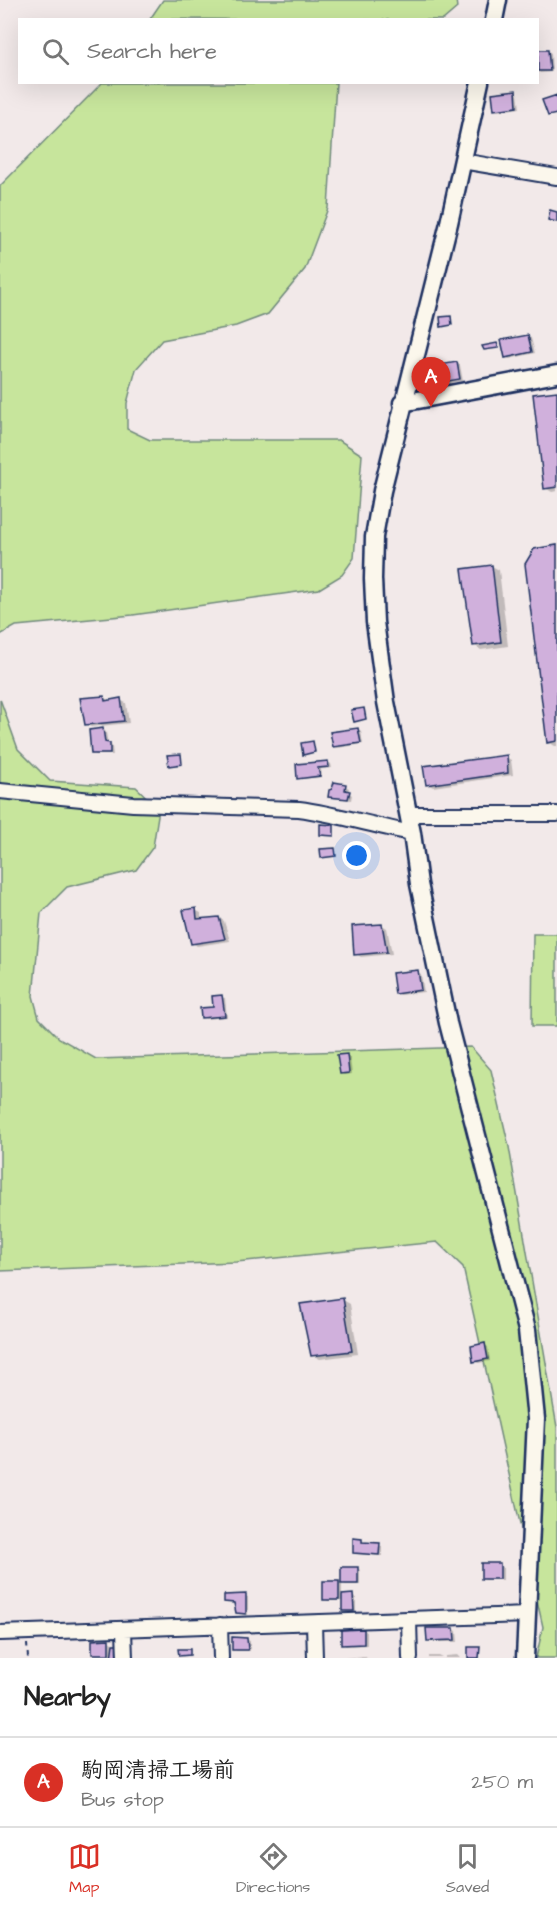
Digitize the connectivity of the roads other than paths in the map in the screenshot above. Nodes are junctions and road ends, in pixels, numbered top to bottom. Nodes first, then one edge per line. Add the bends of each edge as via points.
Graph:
1 (498, 0) edge
2 (494, 18) edge
3 (480, 84) edge
4 (462, 161) junction
5 (557, 177) edge
6 (557, 374) edge
7 (402, 403) junction
8 (0, 791) edge
9 (408, 814) junction
10 (557, 814) edge
11 (412, 833) junction
12 (527, 1616) junction
13 (409, 1620) junction
14 (314, 1623) junction
15 (220, 1625) junction
16 (124, 1630) junction
17 (0, 1633) edge
18 (125, 1658) edge
19 (221, 1658) edge
20 (315, 1658) edge
21 (410, 1658) edge
22 (525, 1658) edge

1 - 2 street
3 - 4 street
4 - 5 street
4 - 7 street
6 - 7 street
7 - 9 street via 374,537 373,579 386,702
8 - 11 street via 133,804 299,809
9 - 10 street
9 - 11 street
11 - 12 street via 448,1023 527,1330 536,1419
12 - 13 street
12 - 22 street
13 - 14 street
13 - 21 street
14 - 15 street
14 - 20 street
15 - 16 street
15 - 19 street
16 - 17 street
16 - 18 street

